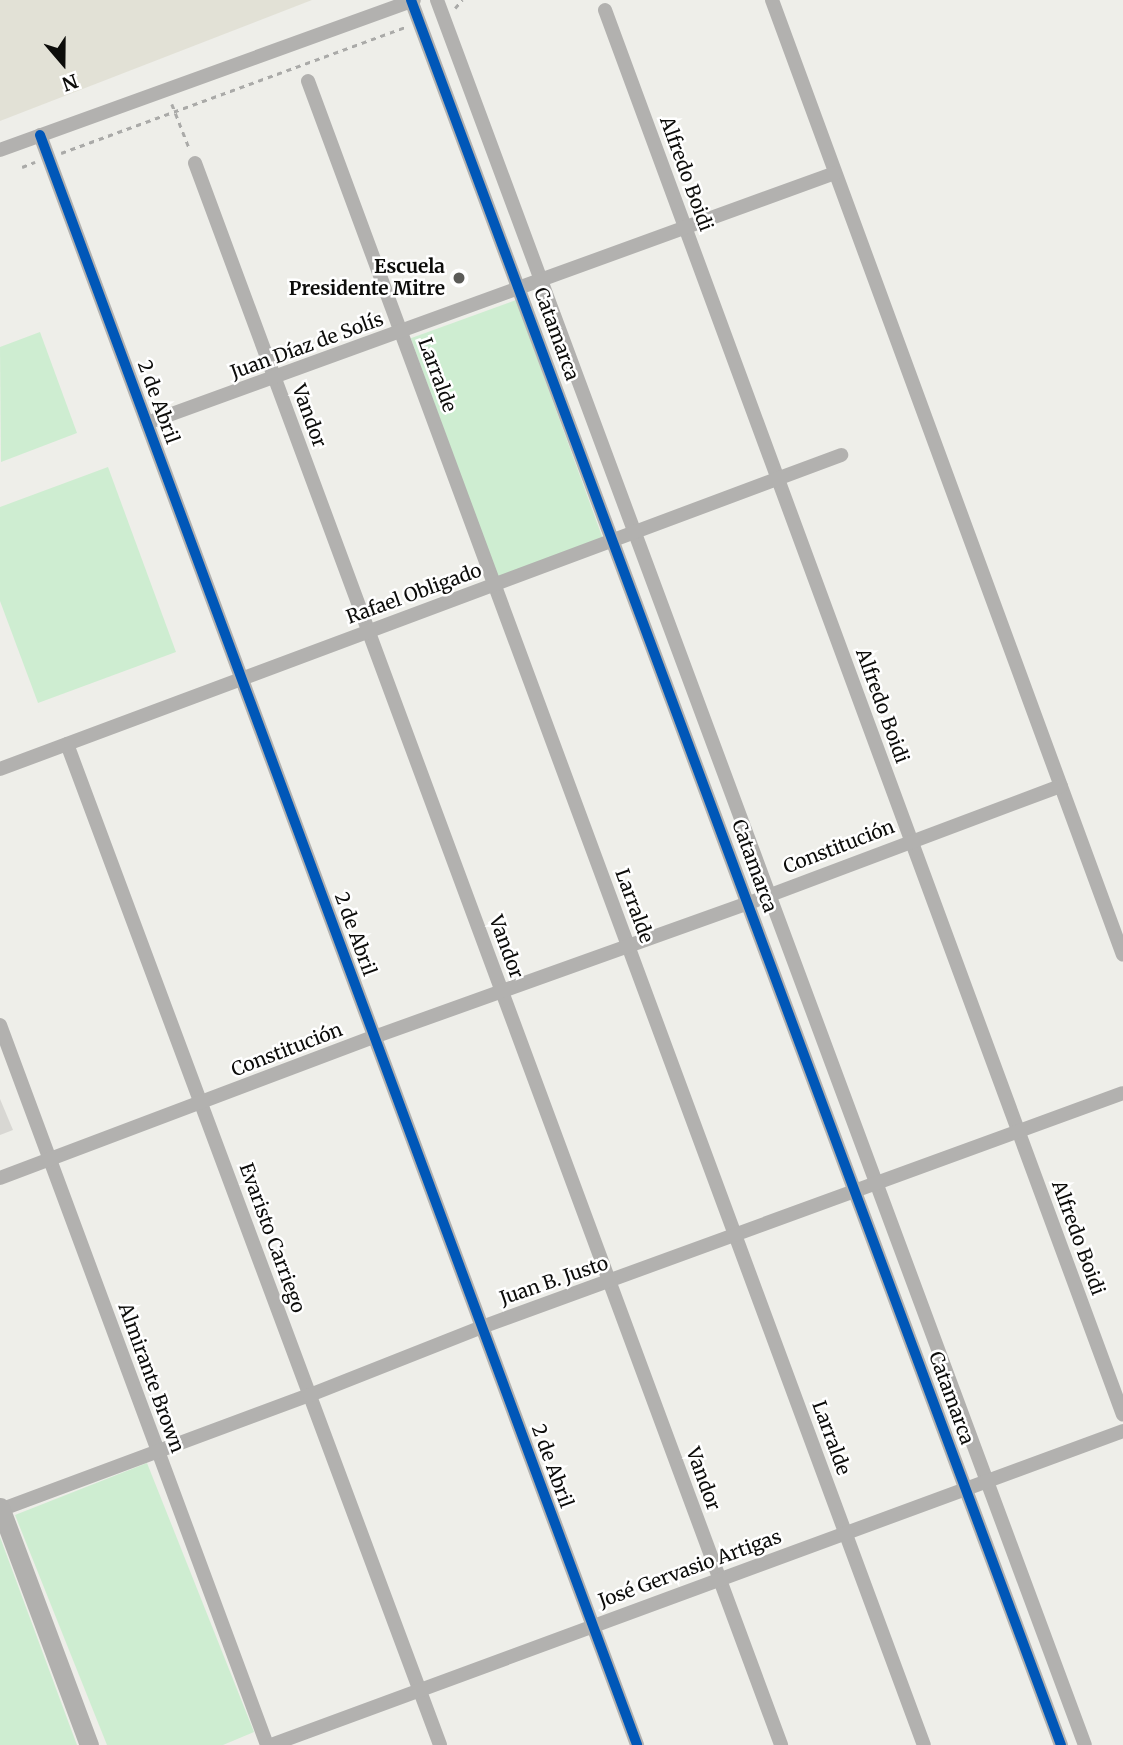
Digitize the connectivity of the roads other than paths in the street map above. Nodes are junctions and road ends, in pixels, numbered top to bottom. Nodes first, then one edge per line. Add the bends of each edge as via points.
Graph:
1 (412, 0) edge
2 (437, 0) edge
3 (772, 0) edge
4 (605, 10) dead end
5 (307, 81) dead end
6 (40, 135) junction
7 (0, 150) edge
8 (195, 163) road end
9 (835, 173) junction
10 (685, 228) junction
11 (543, 281) junction
12 (521, 289) junction
13 (401, 332) junction
14 (274, 378) junction
15 (147, 423) junction
16 (841, 455) dead end
17 (778, 478) junction
18 (636, 531) junction
19 (614, 540) junction
20 (494, 584) junction
21 (368, 631) junction
22 (241, 678) junction
23 (67, 744) junction
24 (0, 769) edge
25 (1060, 786) junction
26 (911, 841) junction
27 (770, 894) junction
28 (749, 903) junction
29 (628, 945) junction
30 (1123, 955) edge
31 (502, 991) junction
32 (0, 1025) edge
33 (374, 1037) junction
34 (1123, 1093) edge
35 (201, 1104) junction
36 (1018, 1130) junction
37 (50, 1159) junction
38 (0, 1178) edge
39 (877, 1184) junction
40 (856, 1191) junction
41 (735, 1236) junction
42 (610, 1282) junction
43 (482, 1327) junction
44 (310, 1395) junction
45 (1123, 1415) edge
46 (1123, 1431) edge
47 (158, 1451) junction
48 (988, 1483) junction
49 (966, 1490) junction
50 (0, 1509) edge
51 (845, 1533) junction
52 (0, 1537) edge
53 (719, 1578) junction
54 (593, 1626) junction
55 (420, 1691) junction
56 (77, 1745) edge
57 (89, 1745) edge
58 (269, 1745) edge
59 (440, 1745) edge
60 (637, 1745) edge
61 (781, 1745) edge
62 (924, 1745) edge
63 (1061, 1745) edge
64 (1085, 1745) edge

1 - 6 street
1 - 12 street, Catamarca
2 - 11 street, Catamarca
3 - 9 street
4 - 10 street, Alfredo Boidi
5 - 13 street, Larralde
6 - 7 street
6 - 15 street, 2 de Abril
8 - 14 street, Vandor
9 - 10 street, Juan Díaz de Solís
9 - 25 street
10 - 11 street, Juan Díaz de Solís
10 - 17 street, Alfredo Boidi
11 - 12 street, Juan Díaz de Solís
11 - 18 street, Catamarca
12 - 13 street, Juan Díaz de Solís
12 - 19 street, Catamarca
13 - 14 street, Juan Díaz de Solís
13 - 20 street, Larralde
14 - 15 street, Juan Díaz de Solís
14 - 21 street, Vandor
15 - 22 street, 2 de Abril
16 - 17 street, Rafael Obligado
17 - 18 street, Rafael Obligado
17 - 26 street, Alfredo Boidi
18 - 19 street, Rafael Obligado
18 - 27 street, Catamarca
19 - 20 street, Rafael Obligado
19 - 28 street, Catamarca
20 - 21 street, Rafael Obligado
20 - 29 street, Larralde
21 - 22 street, Rafael Obligado
21 - 31 street, Vandor
22 - 23 street, Rafael Obligado
22 - 33 street, 2 de Abril
23 - 24 street, Rafael Obligado
23 - 35 street, Evaristo Carriego
25 - 26 street, Constitución
25 - 30 street
26 - 27 street, Constitución
26 - 36 street, Alfredo Boidi
27 - 28 street, Constitución
27 - 39 street, Catamarca
28 - 29 street, Constitución
28 - 40 street, Catamarca
29 - 31 street, Constitución
29 - 41 street, Larralde
31 - 33 street, Constitución
31 - 42 street, Vandor
32 - 37 street, Almirante Brown
33 - 35 street, Constitución
33 - 43 street, 2 de Abril
34 - 36 street, Juan B. Justo
35 - 37 street, Constitución
35 - 44 street, Evaristo Carriego
36 - 39 street, Juan B. Justo
36 - 45 street, Alfredo Boidi
37 - 38 street, Constitución
37 - 47 street, Almirante Brown
39 - 40 street, Juan B. Justo
39 - 48 street, Catamarca
40 - 41 street, Juan B. Justo
40 - 49 street, Catamarca
41 - 42 street, Juan B. Justo
41 - 51 street, Larralde
42 - 43 street, Juan B. Justo
42 - 53 street, Vandor
43 - 44 street, Juan B. Justo
43 - 54 street, 2 de Abril
44 - 47 street, Juan B. Justo
44 - 55 street, Evaristo Carriego
46 - 48 street, José Gervasio Artigas
47 - 50 street, Juan B. Justo
47 - 58 street, Almirante Brown
48 - 49 street, José Gervasio Artigas
48 - 64 street, Catamarca
49 - 51 street, José Gervasio Artigas
49 - 63 street, Catamarca
50 - 57 main road
51 - 53 street, José Gervasio Artigas
51 - 62 street, Larralde
52 - 56 main road
53 - 54 street, José Gervasio Artigas
53 - 61 street, Vandor
54 - 55 street, José Gervasio Artigas
54 - 60 street, 2 de Abril
55 - 58 street, José Gervasio Artigas
55 - 59 street, Evaristo Carriego

